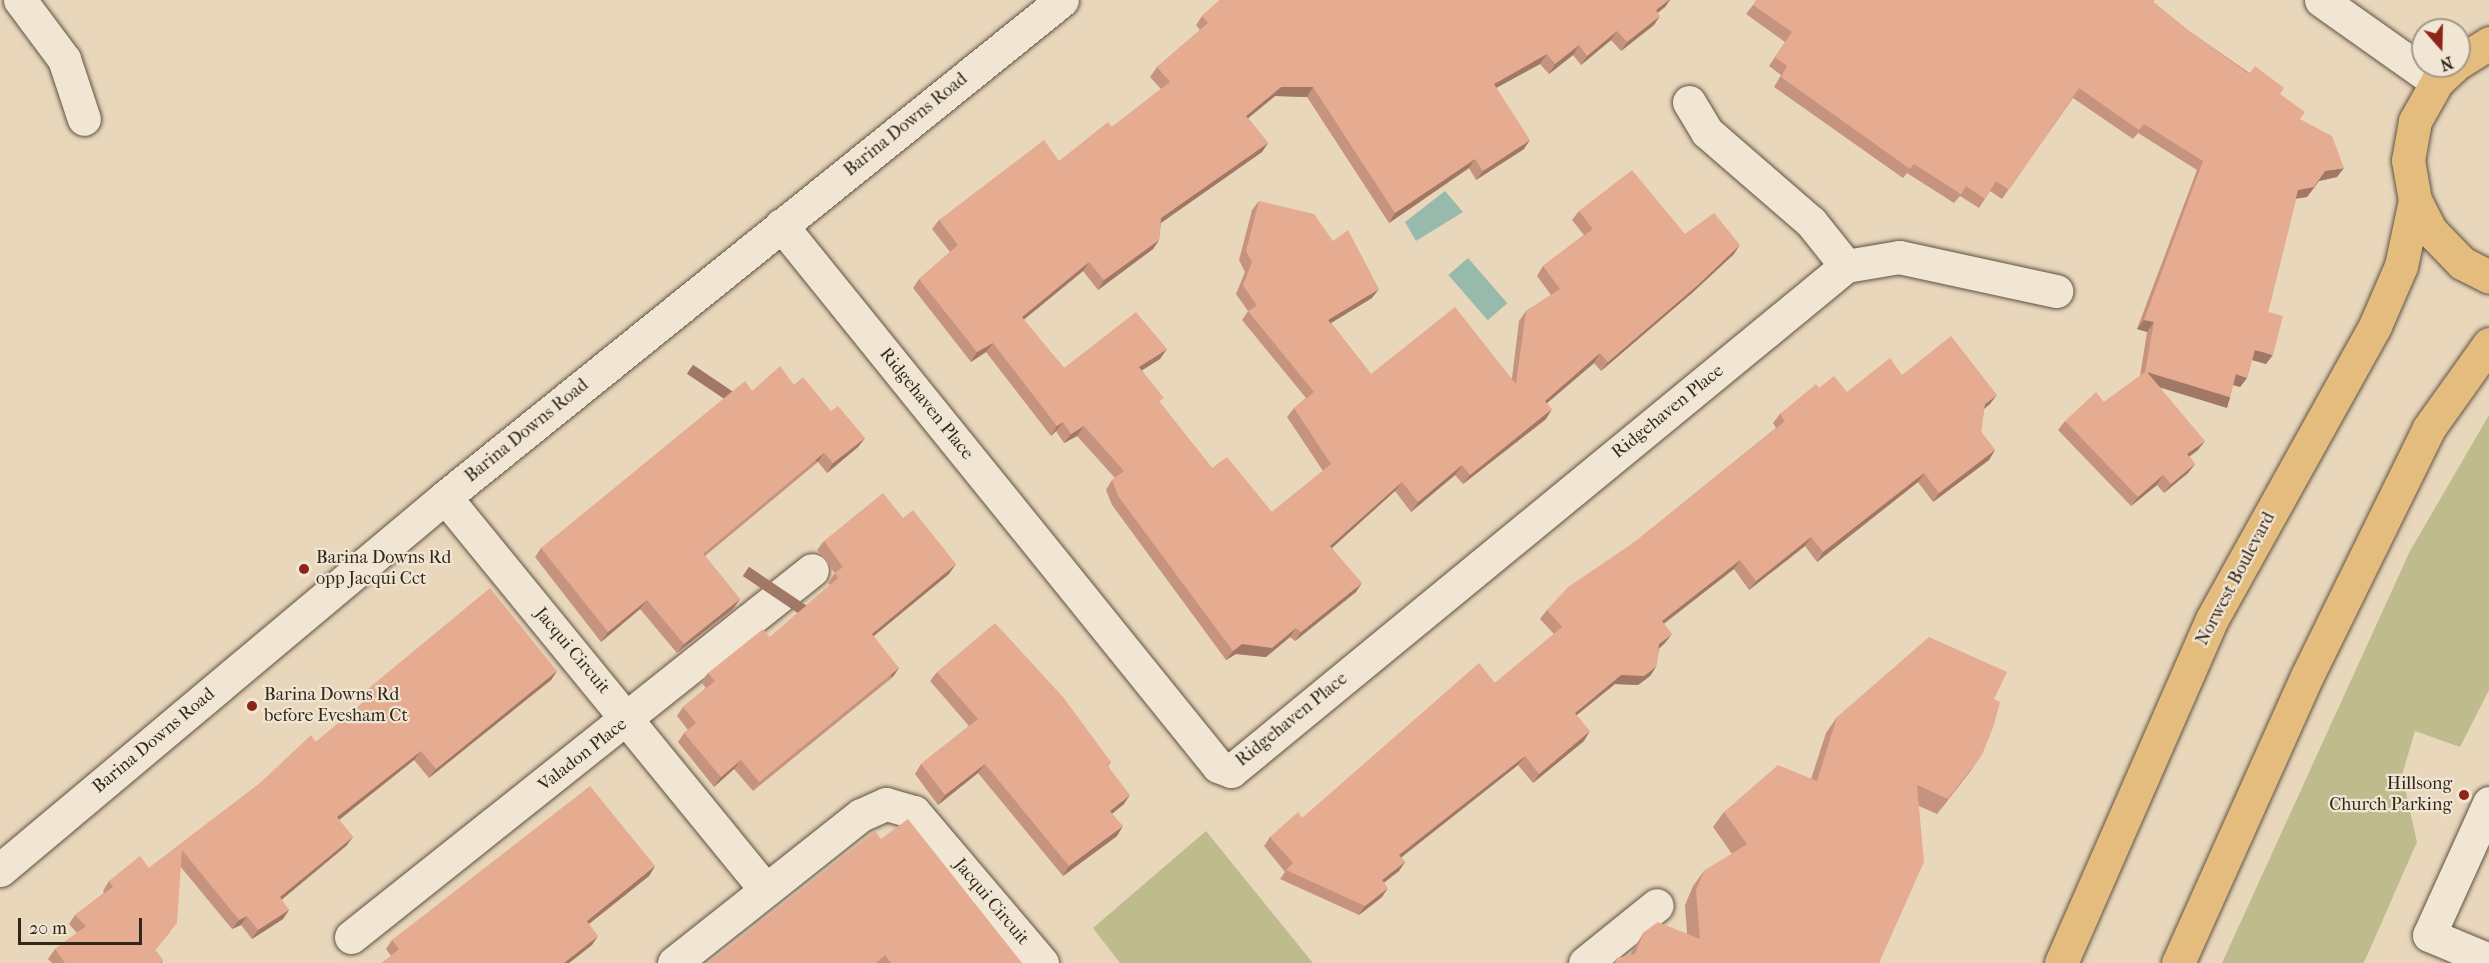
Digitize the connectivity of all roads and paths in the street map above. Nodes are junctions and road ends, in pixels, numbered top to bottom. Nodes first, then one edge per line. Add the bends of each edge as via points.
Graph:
1 (20, 0) edge
2 (1062, 0) edge
3 (2321, 0) edge
4 (2489, 43) edge
5 (2411, 49) edge
6 (2471, 55) edge
7 (2445, 78) edge
8 (1689, 102) dead end
9 (84, 119) dead end
10 (2415, 200) junction
11 (781, 225) junction
12 (1846, 266) junction
13 (2489, 277) edge
14 (2056, 291) dead end
15 (2489, 344) edge
16 (445, 497) junction
17 (812, 570) dead end
18 (628, 719) junction
19 (2487, 812) edge
20 (0, 870) edge
21 (765, 889) junction
22 (1657, 905) dead end
23 (351, 937) dead end
24 (2489, 960) edge
25 (674, 963) edge
26 (1042, 963) edge
27 (1585, 963) edge
28 (2061, 963) edge
29 (2178, 963) edge

1 - 9 street via 64,58
2 - 11 street, Barina Downs Road
3 - 5 street
4 - 6 main road
7 - 10 main road via 2415,121 2408,160
8 - 12 street via 1707,132 1811,222
10 - 13 main road via 2431,231 2462,263
10 - 28 main road, Norwest Boulevard via 2401,266 2374,326 2212,619
11 - 12 street, Ridgehaven Place via 1218,766 1231,771
11 - 16 street, Barina Downs Road
12 - 14 street, Ridgehaven Place via 1899,257
15 - 29 main road via 2429,428 2307,676
16 - 18 street, Jacqui Circuit
16 - 20 street, Barina Downs Road
17 - 18 street, Valadon Place
18 - 21 street, Jacqui Circuit
18 - 23 street, Valadon Place
19 - 24 street via 2429,935
21 - 25 street, Jacqui Circuit
21 - 26 street, Jacqui Circuit via 861,815 886,804 914,812
22 - 27 street

